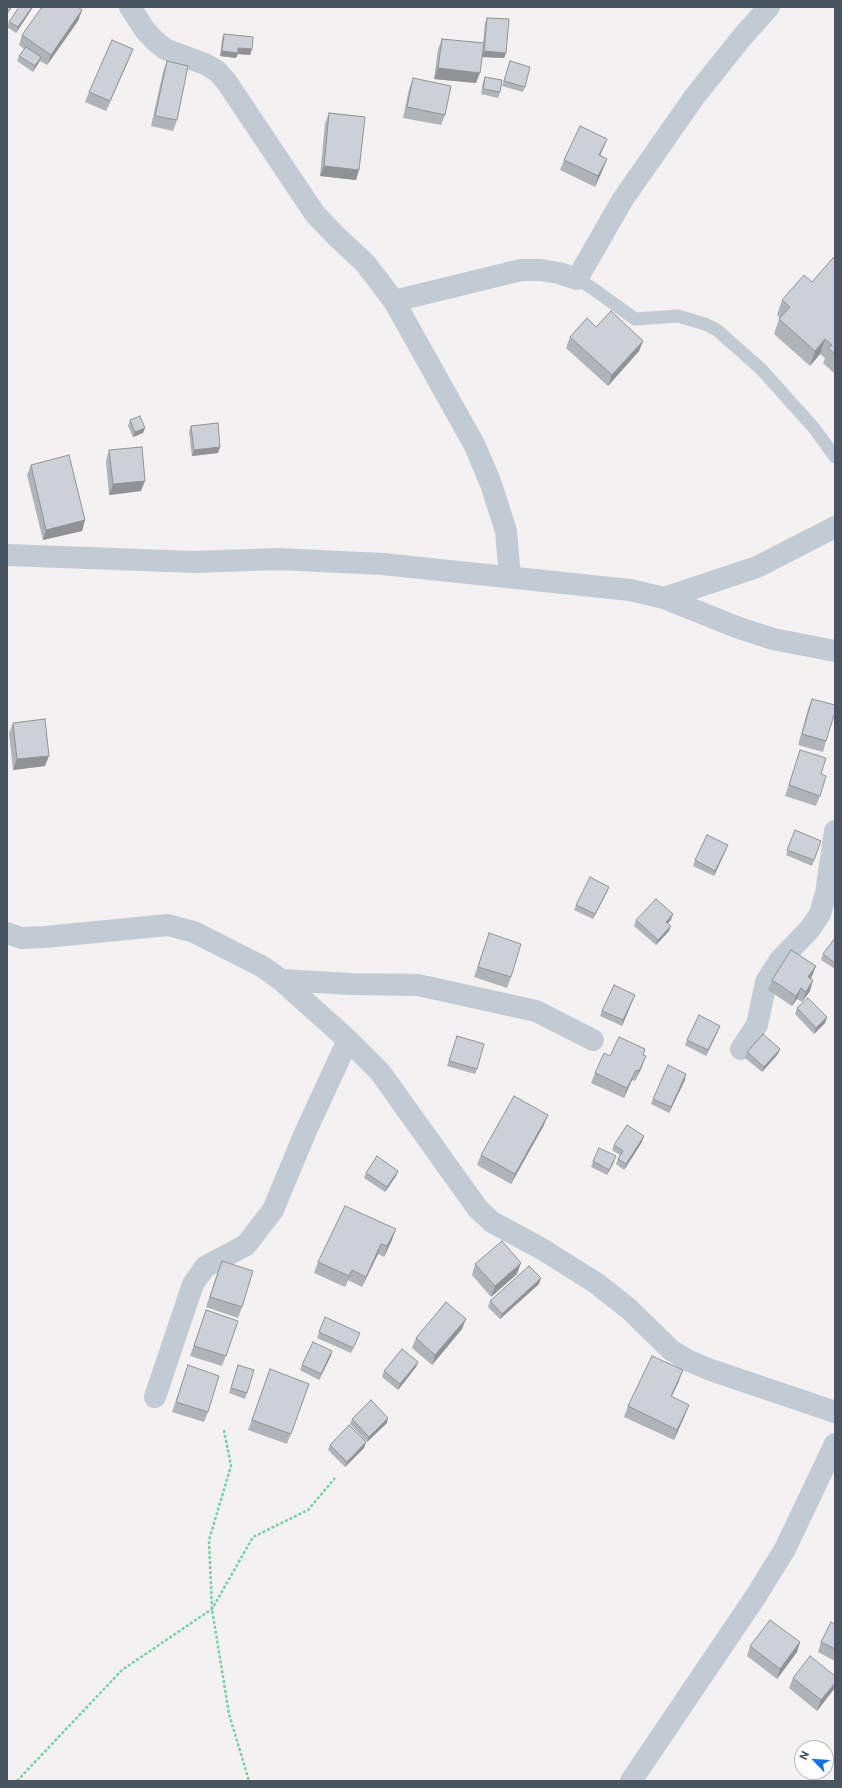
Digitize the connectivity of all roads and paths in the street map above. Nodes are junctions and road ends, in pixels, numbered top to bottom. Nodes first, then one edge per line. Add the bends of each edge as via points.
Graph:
1 (130, 7) edge
2 (769, 7) edge
3 (577, 279) junction
4 (394, 301) junction
5 (835, 457) edge
6 (835, 527) edge
7 (7, 555) edge
8 (510, 577) junction
9 (664, 598) junction
10 (835, 651) edge
11 (835, 831) edge
12 (828, 917) edge
13 (7, 933) edge
14 (281, 980) junction
15 (348, 1040) junction
16 (593, 1040) dead end
17 (742, 1050) dead end
18 (155, 1397) dead end
19 (835, 1412) edge
20 (224, 1430) dead end
21 (835, 1444) edge
22 (335, 1478) dead end
23 (212, 1609) junction
24 (17, 1781) edge
25 (249, 1781) edge
26 (631, 1781) edge

1 - 4 street via 145,30 165,49 205,64 217,71 226,81 316,214 365,263
2 - 3 street via 686,109 624,200
3 - 4 street via 553,272 521,270
3 - 5 lane via 635,319 678,316 718,330 761,369 814,428
4 - 8 street via 475,446 491,484 506,531
6 - 9 street via 756,567
7 - 8 street via 195,562 278,559 383,564
8 - 9 street via 630,590
9 - 10 street via 773,639
11 - 12 street via 826,893
12 - 17 street via 809,930 780,960 766,982 757,1025
13 - 14 street via 21,938 168,925 182,927 243,956
14 - 15 street
14 - 16 street via 418,985 536,1011
15 - 18 street via 273,1210 246,1245 205,1267 193,1284
15 - 19 street via 380,1072 478,1209 492,1222 542,1249 596,1283 629,1309 671,1350 687,1360
20 - 23 path via 231,1466 209,1540
21 - 26 street via 785,1549
22 - 23 path via 308,1510 253,1537
23 - 24 path via 122,1670
23 - 25 path via 228,1714

